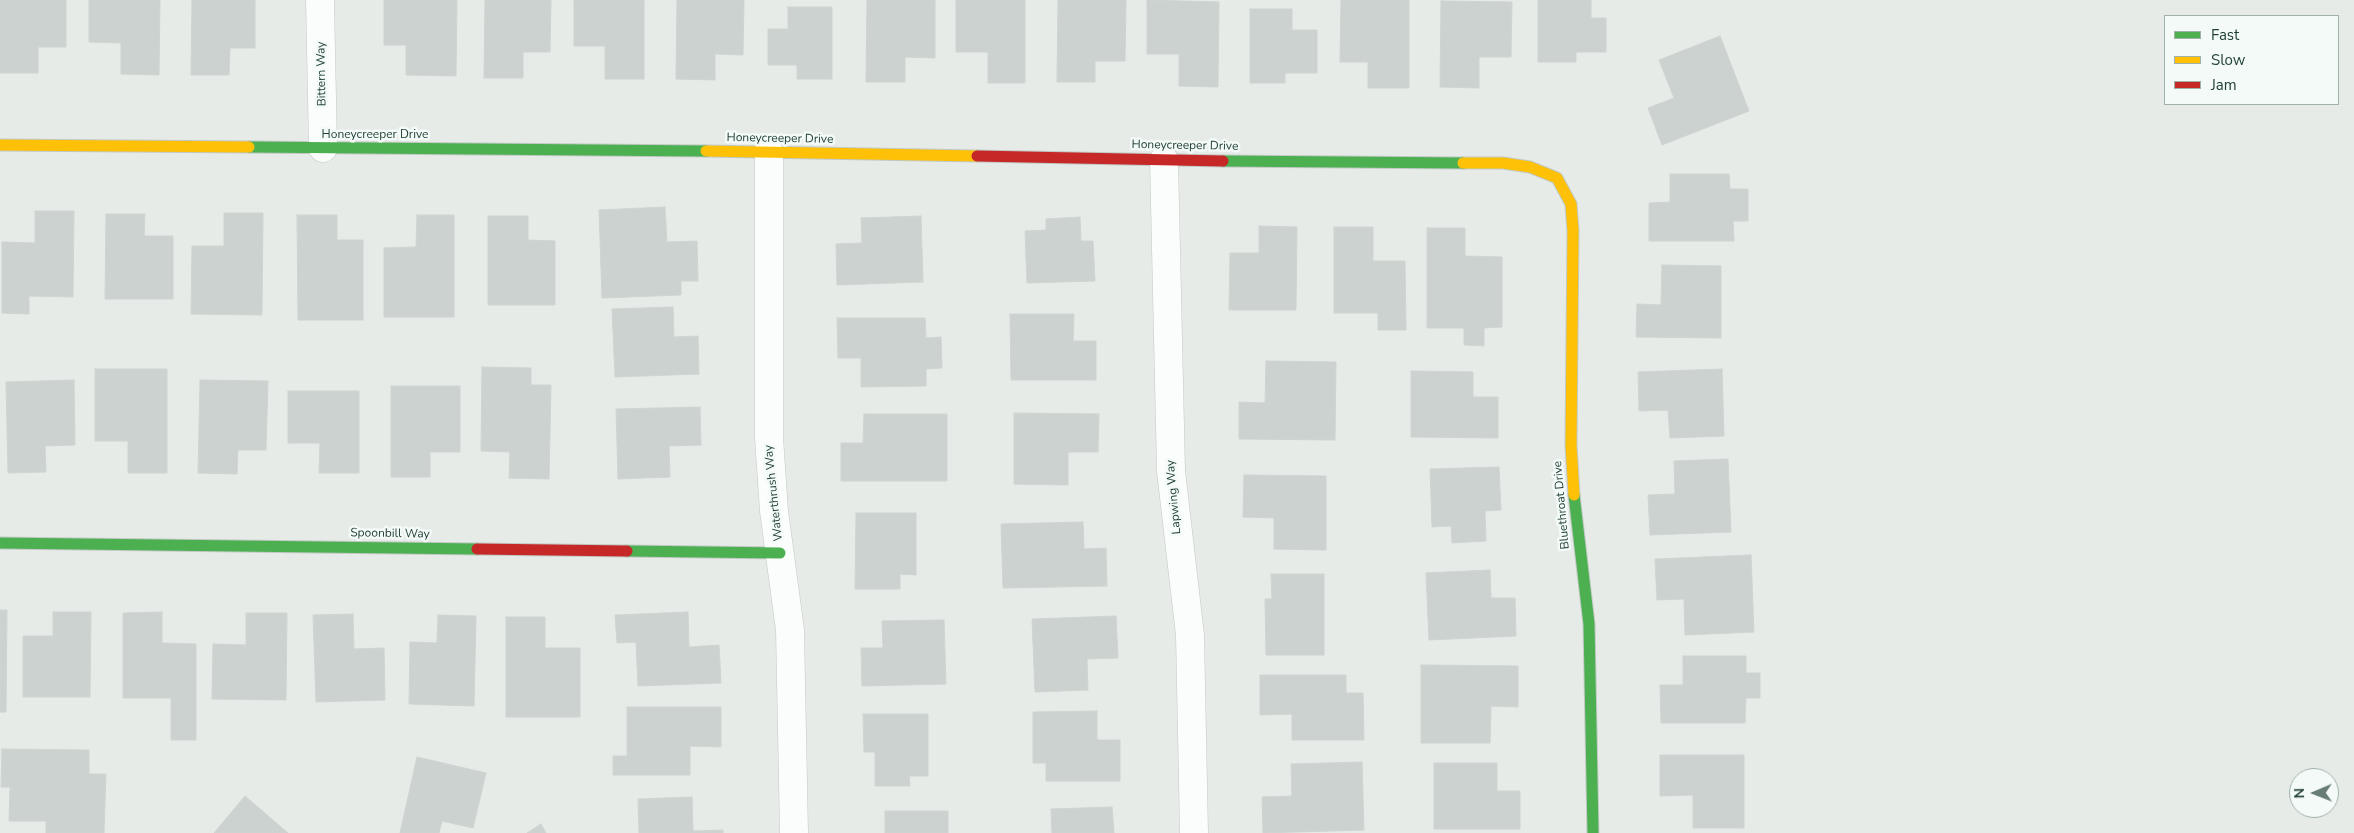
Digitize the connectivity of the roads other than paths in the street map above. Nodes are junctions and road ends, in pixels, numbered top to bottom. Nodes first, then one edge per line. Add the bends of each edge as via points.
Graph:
1 (320, 0) edge
2 (0, 145) edge
3 (323, 148) junction
4 (769, 152) junction
5 (1164, 160) junction
6 (1557, 178) joint
7 (0, 542) edge
8 (780, 553) junction
9 (794, 833) edge
10 (1194, 833) edge
11 (1593, 833) edge

1 - 3 street, Bittern Way
2 - 3 street, Honeycreeper Drive
3 - 4 street, Honeycreeper Drive
4 - 5 street, Honeycreeper Drive
4 - 8 street, Waterthrush Way via 769,438
5 - 6 street, Honeycreeper Drive via 1503,163 1530,167
5 - 10 street, Lapwing Way via 1171,470 1190,635
6 - 11 street, Bluethroat Drive via 1571,204 1574,231 1571,445 1575,511 1589,624
7 - 8 street, Spoonbill Way
8 - 9 street, Waterthrush Way via 790,630

